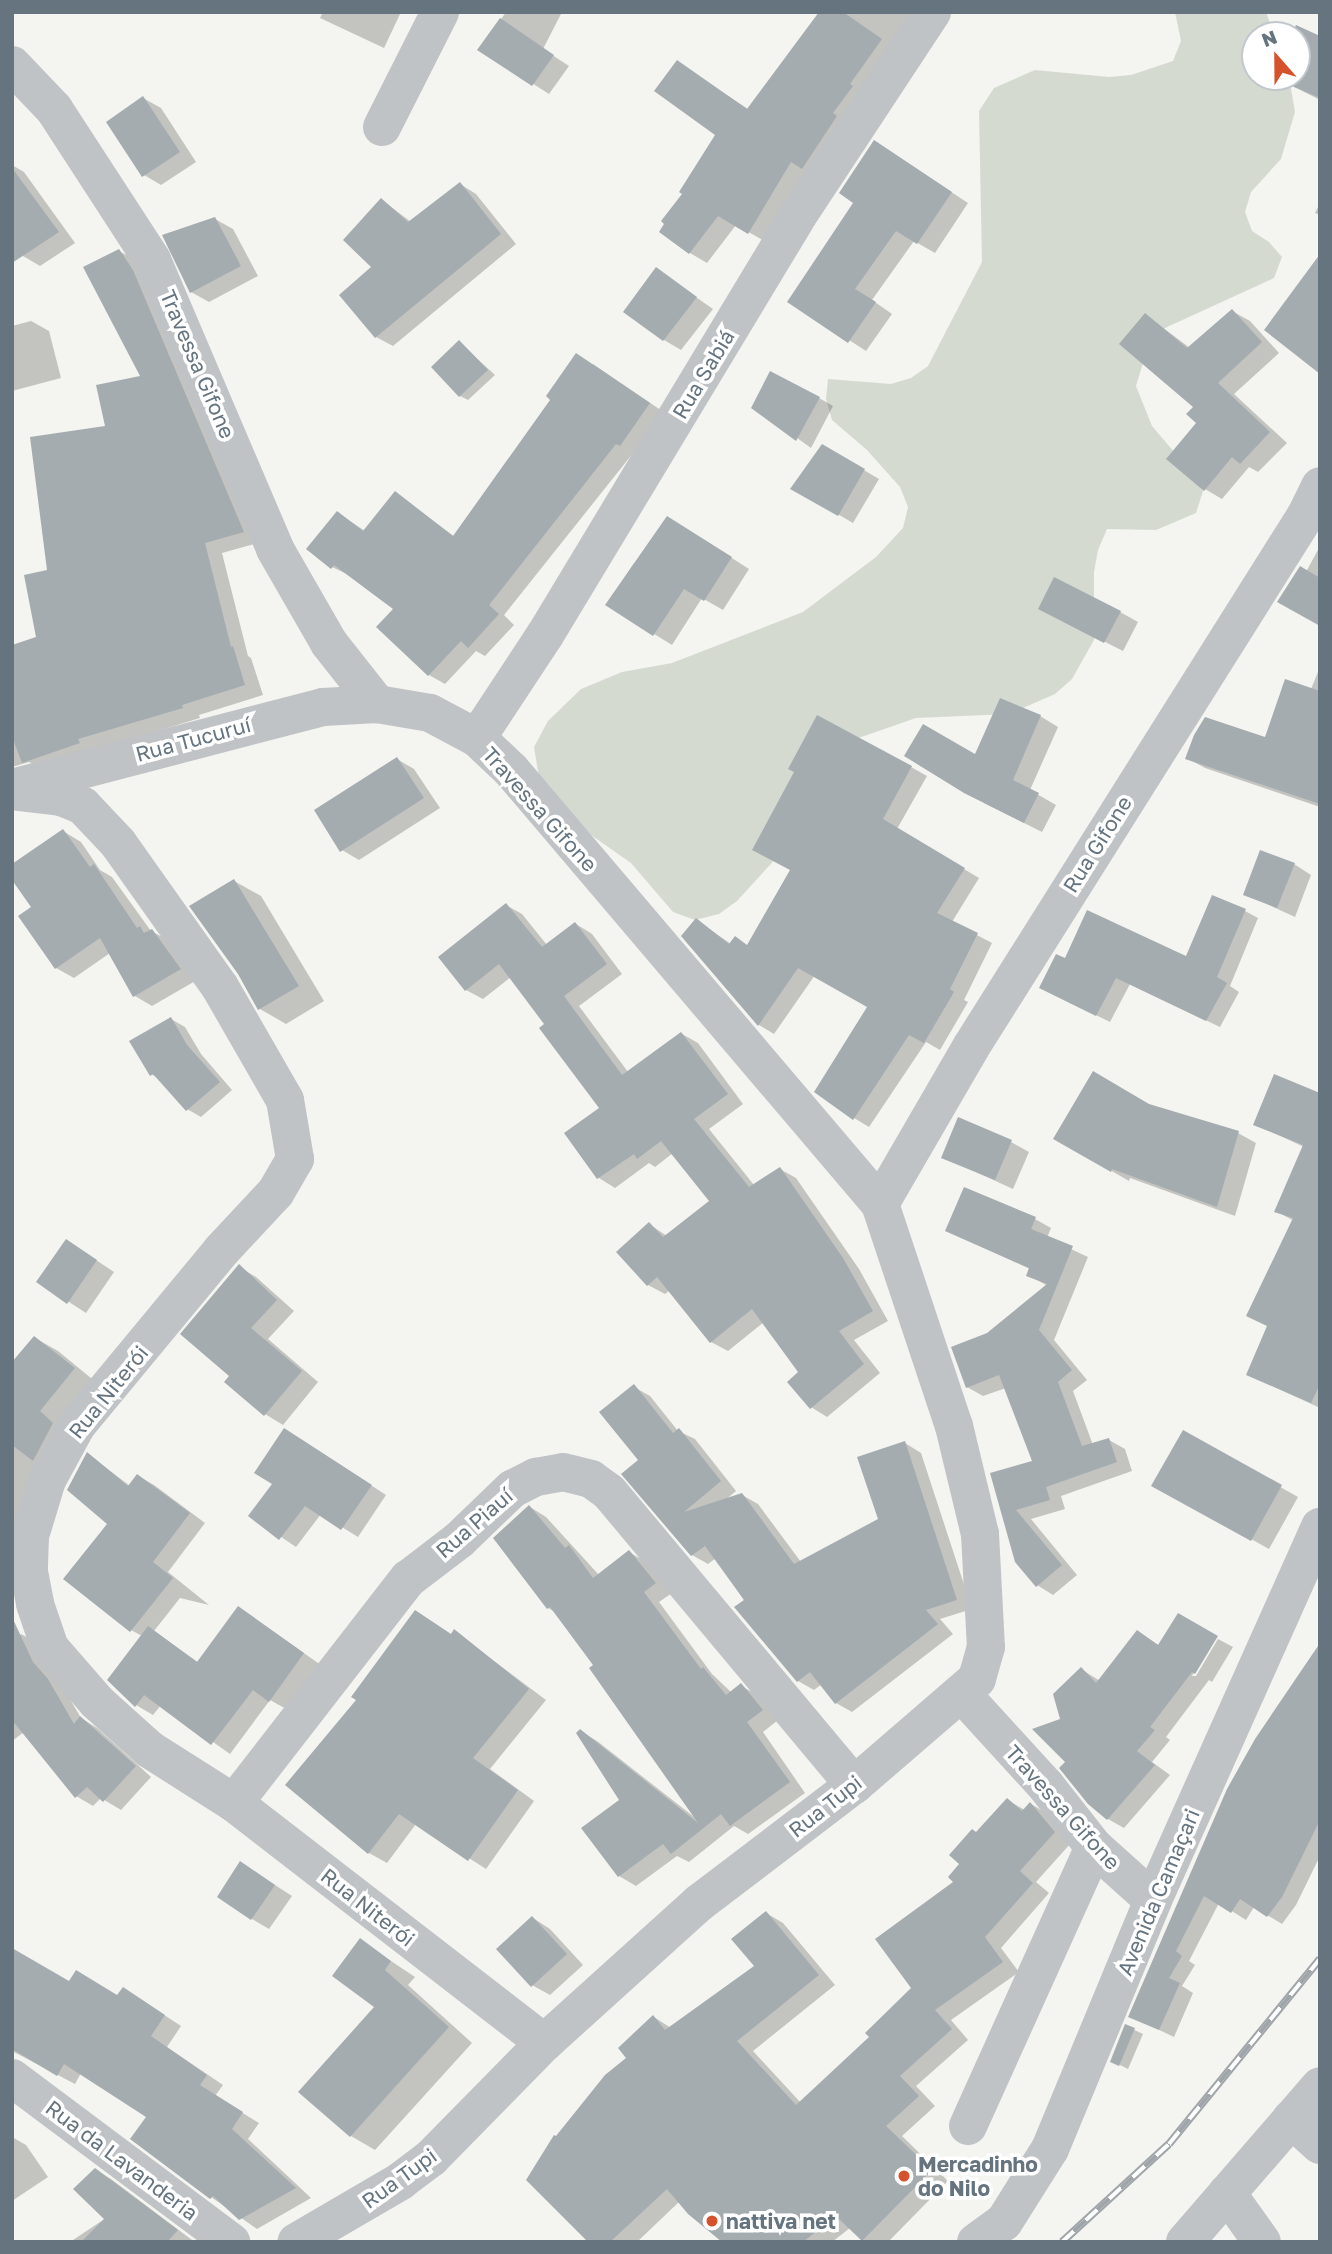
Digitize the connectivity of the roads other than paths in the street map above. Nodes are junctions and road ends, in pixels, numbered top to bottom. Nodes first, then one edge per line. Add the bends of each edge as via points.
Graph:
1 (440, 12) edge
2 (932, 12) edge
3 (12, 65) edge
4 (382, 127) dead end
5 (1320, 486) edge
6 (376, 704) junction
7 (477, 738) junction
8 (12, 789) edge
9 (880, 1205) junction
10 (1320, 1527) edge
11 (969, 1702) junction
12 (854, 1784) junction
13 (234, 1803) junction
14 (1094, 1847) junction
15 (1153, 1900) junction
16 (544, 2043) junction
17 (12, 2078) edge
18 (1320, 2086) edge
19 (1292, 2119) junction
20 (968, 2126) dead end
21 (1320, 2145) edge
22 (1227, 2193) junction
23 (231, 2242) edge
24 (296, 2242) edge
25 (976, 2242) edge
26 (1185, 2242) edge
27 (1262, 2242) edge

1 - 4 street
2 - 7 street, Rua Sabiá via 795,220 545,635
3 - 6 street, Travessa Gifone via 54,109 152,260 275,549 329,643
5 - 9 street, Rua Gifone via 971,1047
6 - 7 street, Travessa Gifone via 430,713
6 - 8 street, Rua Tucuruí via 323,707 281,716
7 - 9 street, Travessa Gifone via 511,770
8 - 13 street, Rua Niterói via 61,797 83,806 118,842 220,987 285,1100 295,1159 275,1193 220,1251 77,1425 47,1480 30,1536 29,1572 50,1647 97,1702 149,1749
9 - 11 street, Rua Tupi via 954,1426 980,1534 986,1647
10 - 15 street, Avenida Camaçari
11 - 12 street, Rua Tupi
11 - 14 street, Travessa Gifone
12 - 13 street, Rua Piauí via 610,1492 591,1479 563,1472 536,1477 512,1489 408,1579
12 - 16 street, Rua Tupi via 699,1903
13 - 16 street, Rua Niterói
14 - 15 street, Travessa Gifone
14 - 20 street
15 - 25 street, Avenida Camaçari via 1050,2149 1004,2222
16 - 24 street, Rua Tupi via 431,2158
17 - 23 street, Rua da Lavanderia
18 - 19 street
19 - 21 street
19 - 22 street
22 - 26 street
22 - 27 street

